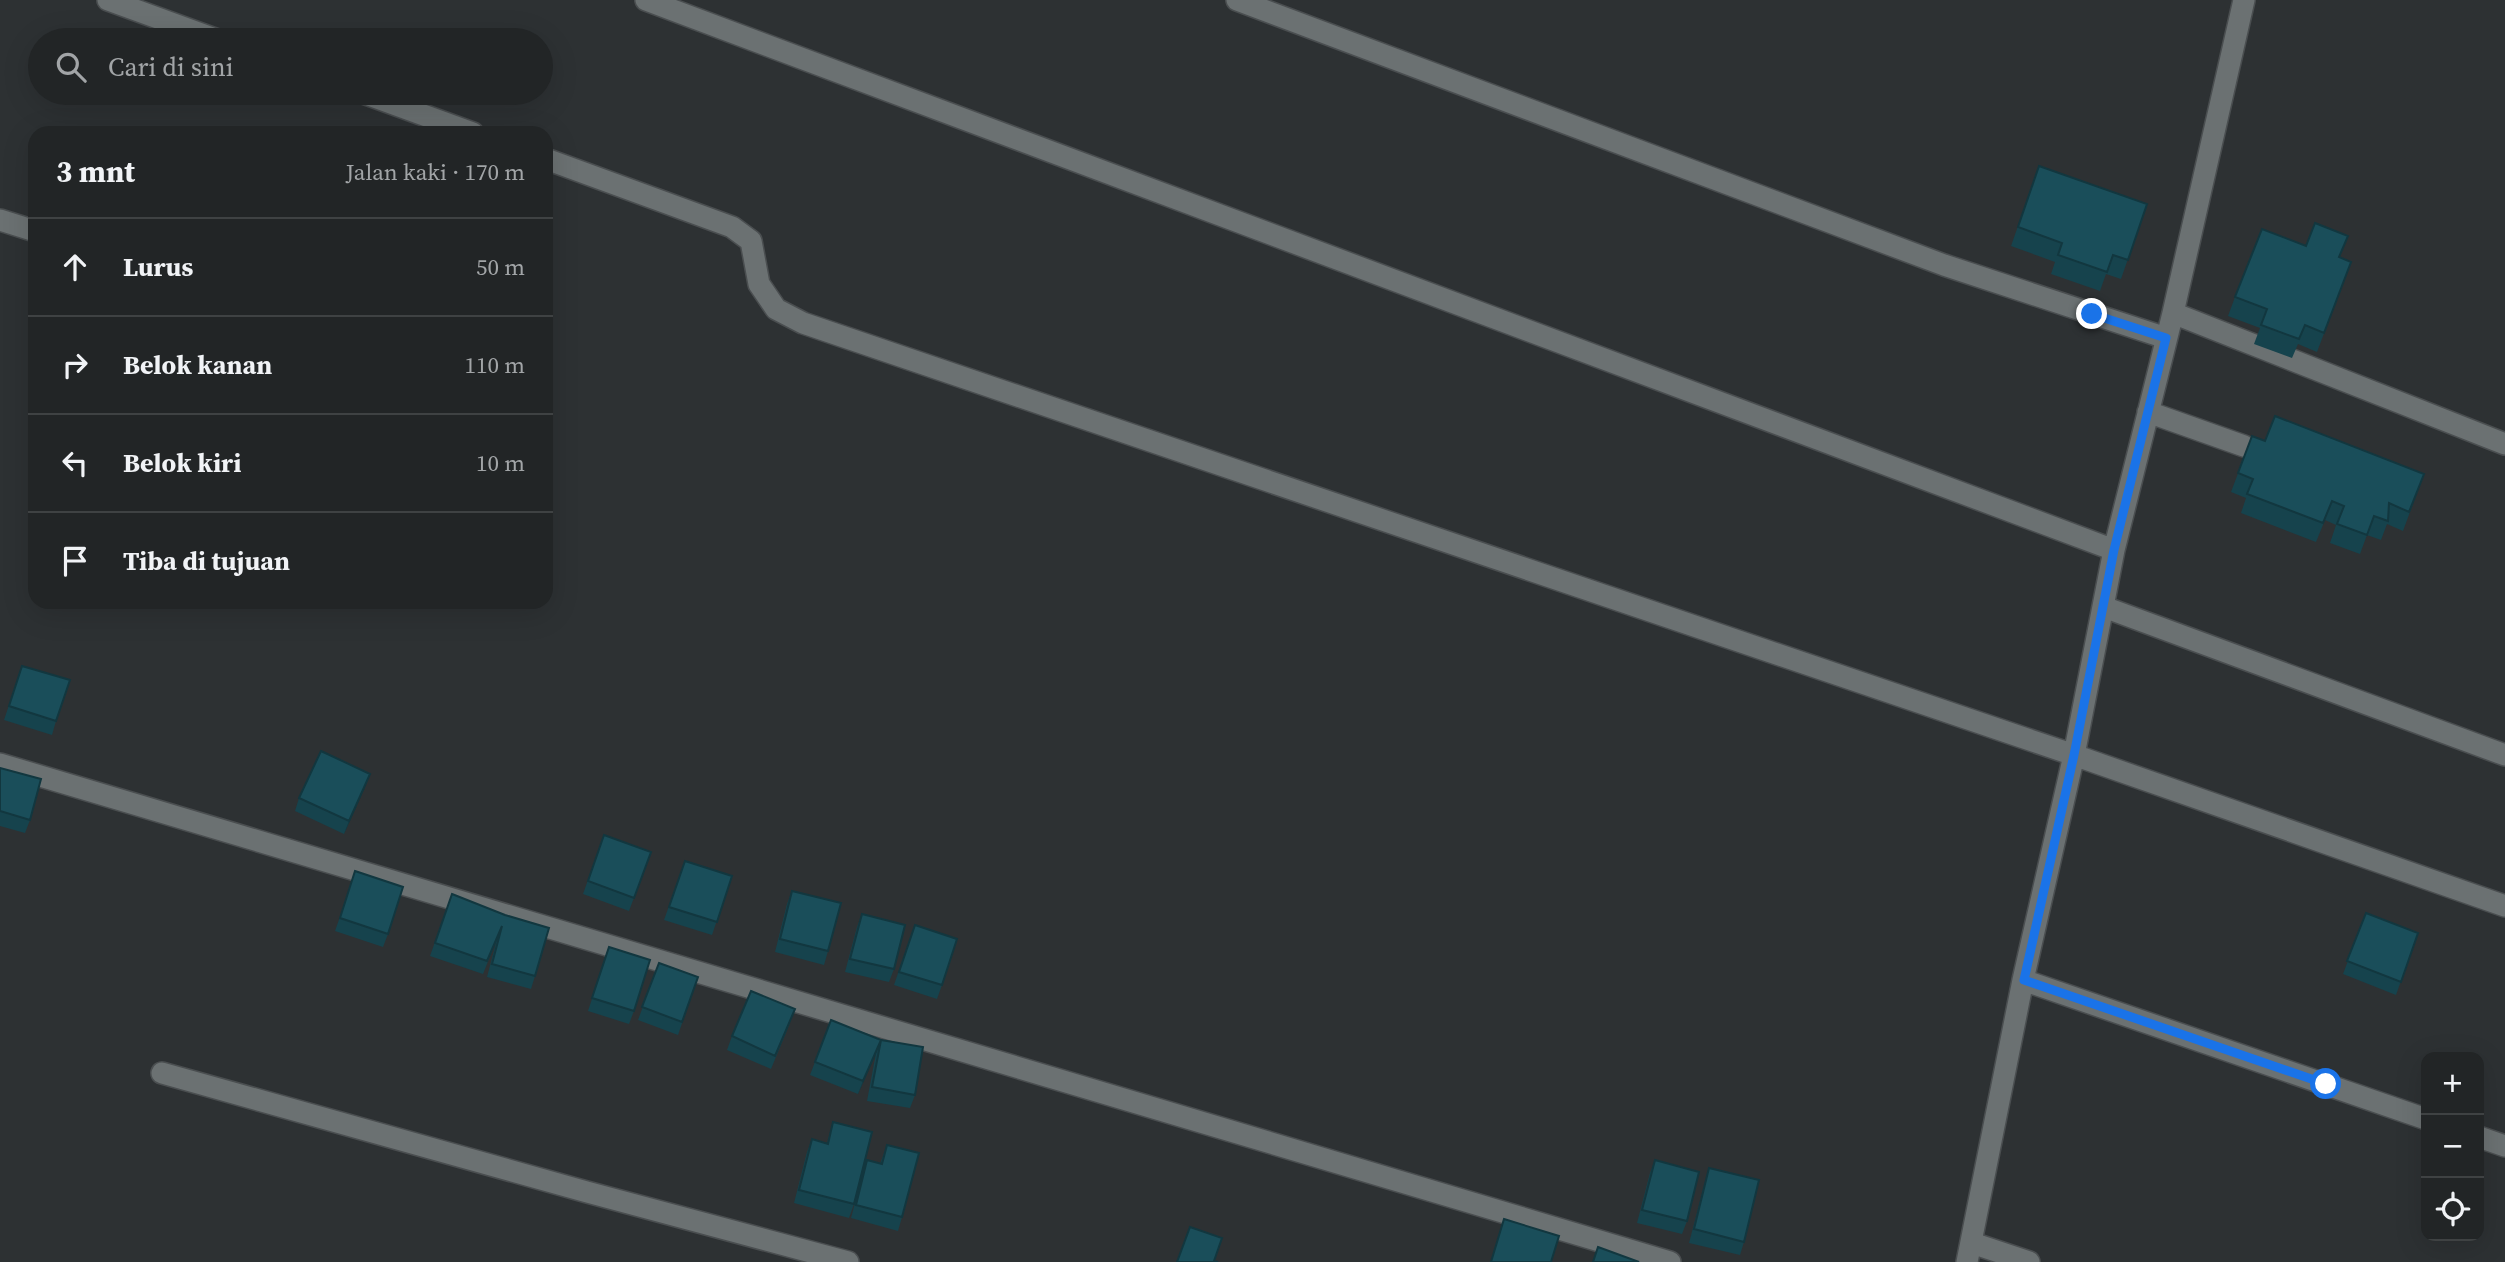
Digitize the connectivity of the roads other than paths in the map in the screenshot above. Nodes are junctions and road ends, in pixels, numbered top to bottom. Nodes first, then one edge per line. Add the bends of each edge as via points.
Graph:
1 (108, 0) edge
2 (646, 0) edge
3 (1237, 0) edge
4 (2244, 0) edge
5 (185, 28) edge
6 (396, 105) edge
7 (454, 126) edge
8 (553, 162) edge
9 (0, 220) edge
10 (28, 229) edge
11 (2172, 313) junction
12 (2166, 338) junction
13 (2148, 412) junction
14 (2505, 444) edge
15 (2244, 446) dead end
16 (2114, 550) junction
17 (2104, 607) junction
18 (2074, 755) junction
19 (2505, 755) edge
20 (0, 764) edge
21 (2505, 906) edge
22 (2024, 980) junction
23 (162, 1073) dead end
24 (2421, 1117) edge
25 (2484, 1139) edge
26 (2505, 1146) edge
27 (1970, 1253) edge
28 (848, 1262) edge
29 (1670, 1262) edge
30 (2029, 1262) edge

1 - 5 street
2 - 16 street
3 - 12 street via 1944,265
4 - 11 street
6 - 7 street
8 - 18 street via 732,227 751,241 759,284 776,309 803,323
9 - 10 street
11 - 12 street
11 - 14 street
12 - 13 street
13 - 15 street
13 - 16 street
16 - 17 street
17 - 18 street
17 - 19 street
18 - 21 street
18 - 22 street
20 - 29 street
22 - 24 street
22 - 27 street
23 - 28 street
25 - 26 street
27 - 30 street

